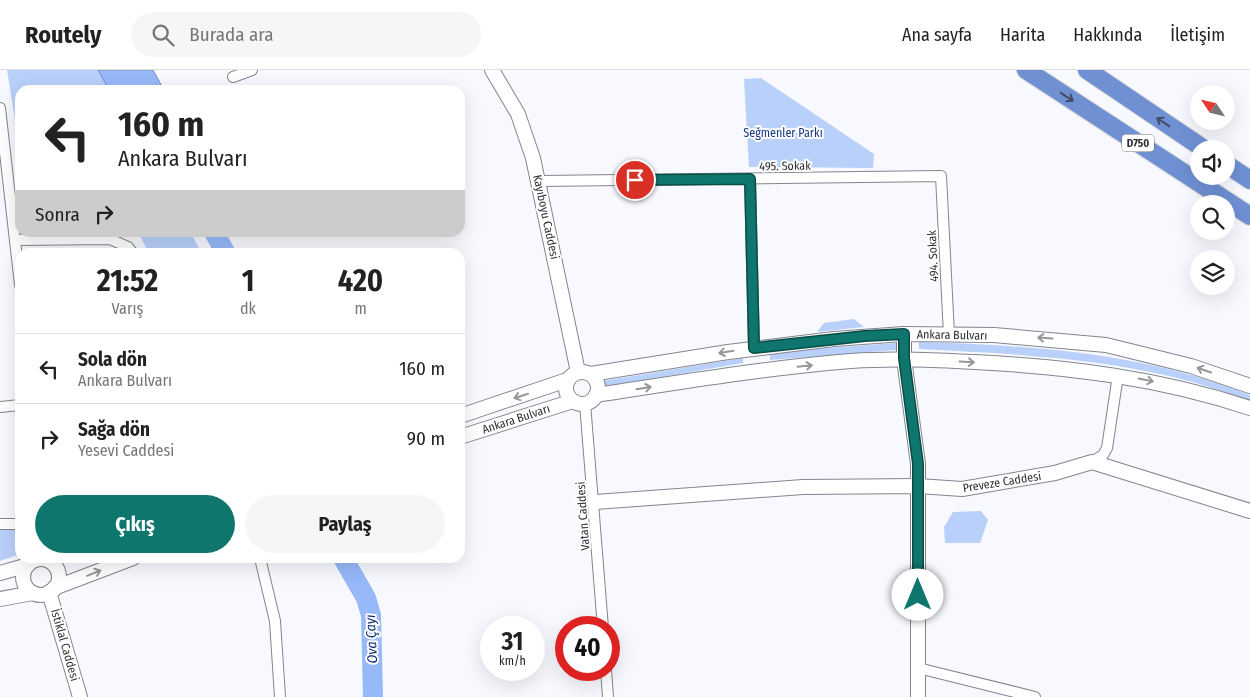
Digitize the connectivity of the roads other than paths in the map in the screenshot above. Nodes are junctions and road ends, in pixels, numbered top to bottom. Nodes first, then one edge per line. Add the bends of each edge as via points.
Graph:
1 (252, 70) edge
2 (492, 70) edge
3 (1026, 70) edge
4 (1087, 70) edge
5 (233, 77) dead end
6 (0, 108) edge
7 (1191, 140) edge
8 (2, 141) edge
9 (1235, 170) edge
10 (941, 176) joint
11 (750, 179) junction
12 (1250, 180) edge
13 (540, 181) junction
14 (1250, 216) edge
15 (15, 233) edge
16 (16, 237) edge
17 (16, 240) junction
18 (17, 248) edge
19 (129, 248) edge
20 (904, 334) junction
21 (949, 334) junction
22 (754, 348) junction
23 (904, 358) junction
24 (754, 372) junction
25 (579, 375) junction
26 (1118, 375) junction
27 (1250, 386) edge
28 (585, 400) junction
29 (15, 406) edge
30 (0, 407) edge
31 (1250, 408) edge
32 (465, 414) edge
33 (465, 436) edge
34 (1092, 462) junction
35 (918, 486) junction
36 (595, 502) junction
37 (1250, 511) edge
38 (0, 524) edge
39 (15, 524) edge
40 (30, 563) edge
41 (37, 563) edge
42 (48, 563) edge
43 (120, 563) edge
44 (261, 563) edge
45 (0, 573) edge
46 (52, 590) junction
47 (33, 593) junction
48 (0, 599) edge
49 (603, 616) edge
50 (918, 668) junction
51 (607, 681) edge
52 (80, 697) edge
53 (280, 697) edge
54 (608, 697) edge
55 (918, 697) edge
56 (1035, 697) edge

1 - 5 street
2 - 13 main road, Kayıboyu Caddesi via 518,114
3 -> 14 highway, D750
7 -> 4 highway, D750
6 - 8 street
8 - 15 street
9 - 12 highway
10 - 11 street, 495. Sokak
10 - 21 street, 494. Sokak
11 - 13 street, 495. Sokak
11 - 22 street
13 - 25 main road, Kayıboyu Caddesi
16 - 17 street
17 - 18 street
17 - 19 street via 110,239
20 - 21 main road, Ankara Bulvarı
20 - 22 main road, Ankara Bulvarı
20 - 23 main road
27 -> 21 main road, Ankara Bulvarı via 1191,366 1106,345 1042,338
22 - 24 main road
22 -> 25 main road, Ankara Bulvarı
24 -> 23 main road, Ankara Bulvarı
23 -> 26 main road, Ankara Bulvarı
23 - 35 main road
28 -> 24 main road, Ankara Bulvarı
25 - 28 main road via 597,382
25 - 28 main road via 567,394
25 -> 32 main road, Ankara Bulvarı
26 -> 31 main road, Ankara Bulvarı via 1189,389
26 - 34 street via 1108,448
28 - 33 main road, Ankara Bulvarı
28 - 36 street, Vatan Caddesi
29 - 30 street
34 - 35 main road, Preveze Caddesi via 1056,473 962,489
34 - 37 main road
35 - 36 main road, Preveze Caddesi via 803,488
35 - 50 main road
36 - 49 street, Vatan Caddesi
38 - 39 street
40 - 45 main road
41 - 47 main road via 23,580
42 - 46 main road via 58,571
46 -> 43 main road
44 - 53 street via 275,621
46 - 47 main road via 44,595
46 - 52 main road, İstiklal Caddesi
47 - 48 main road
50 - 55 main road
50 - 56 street
51 - 54 street

